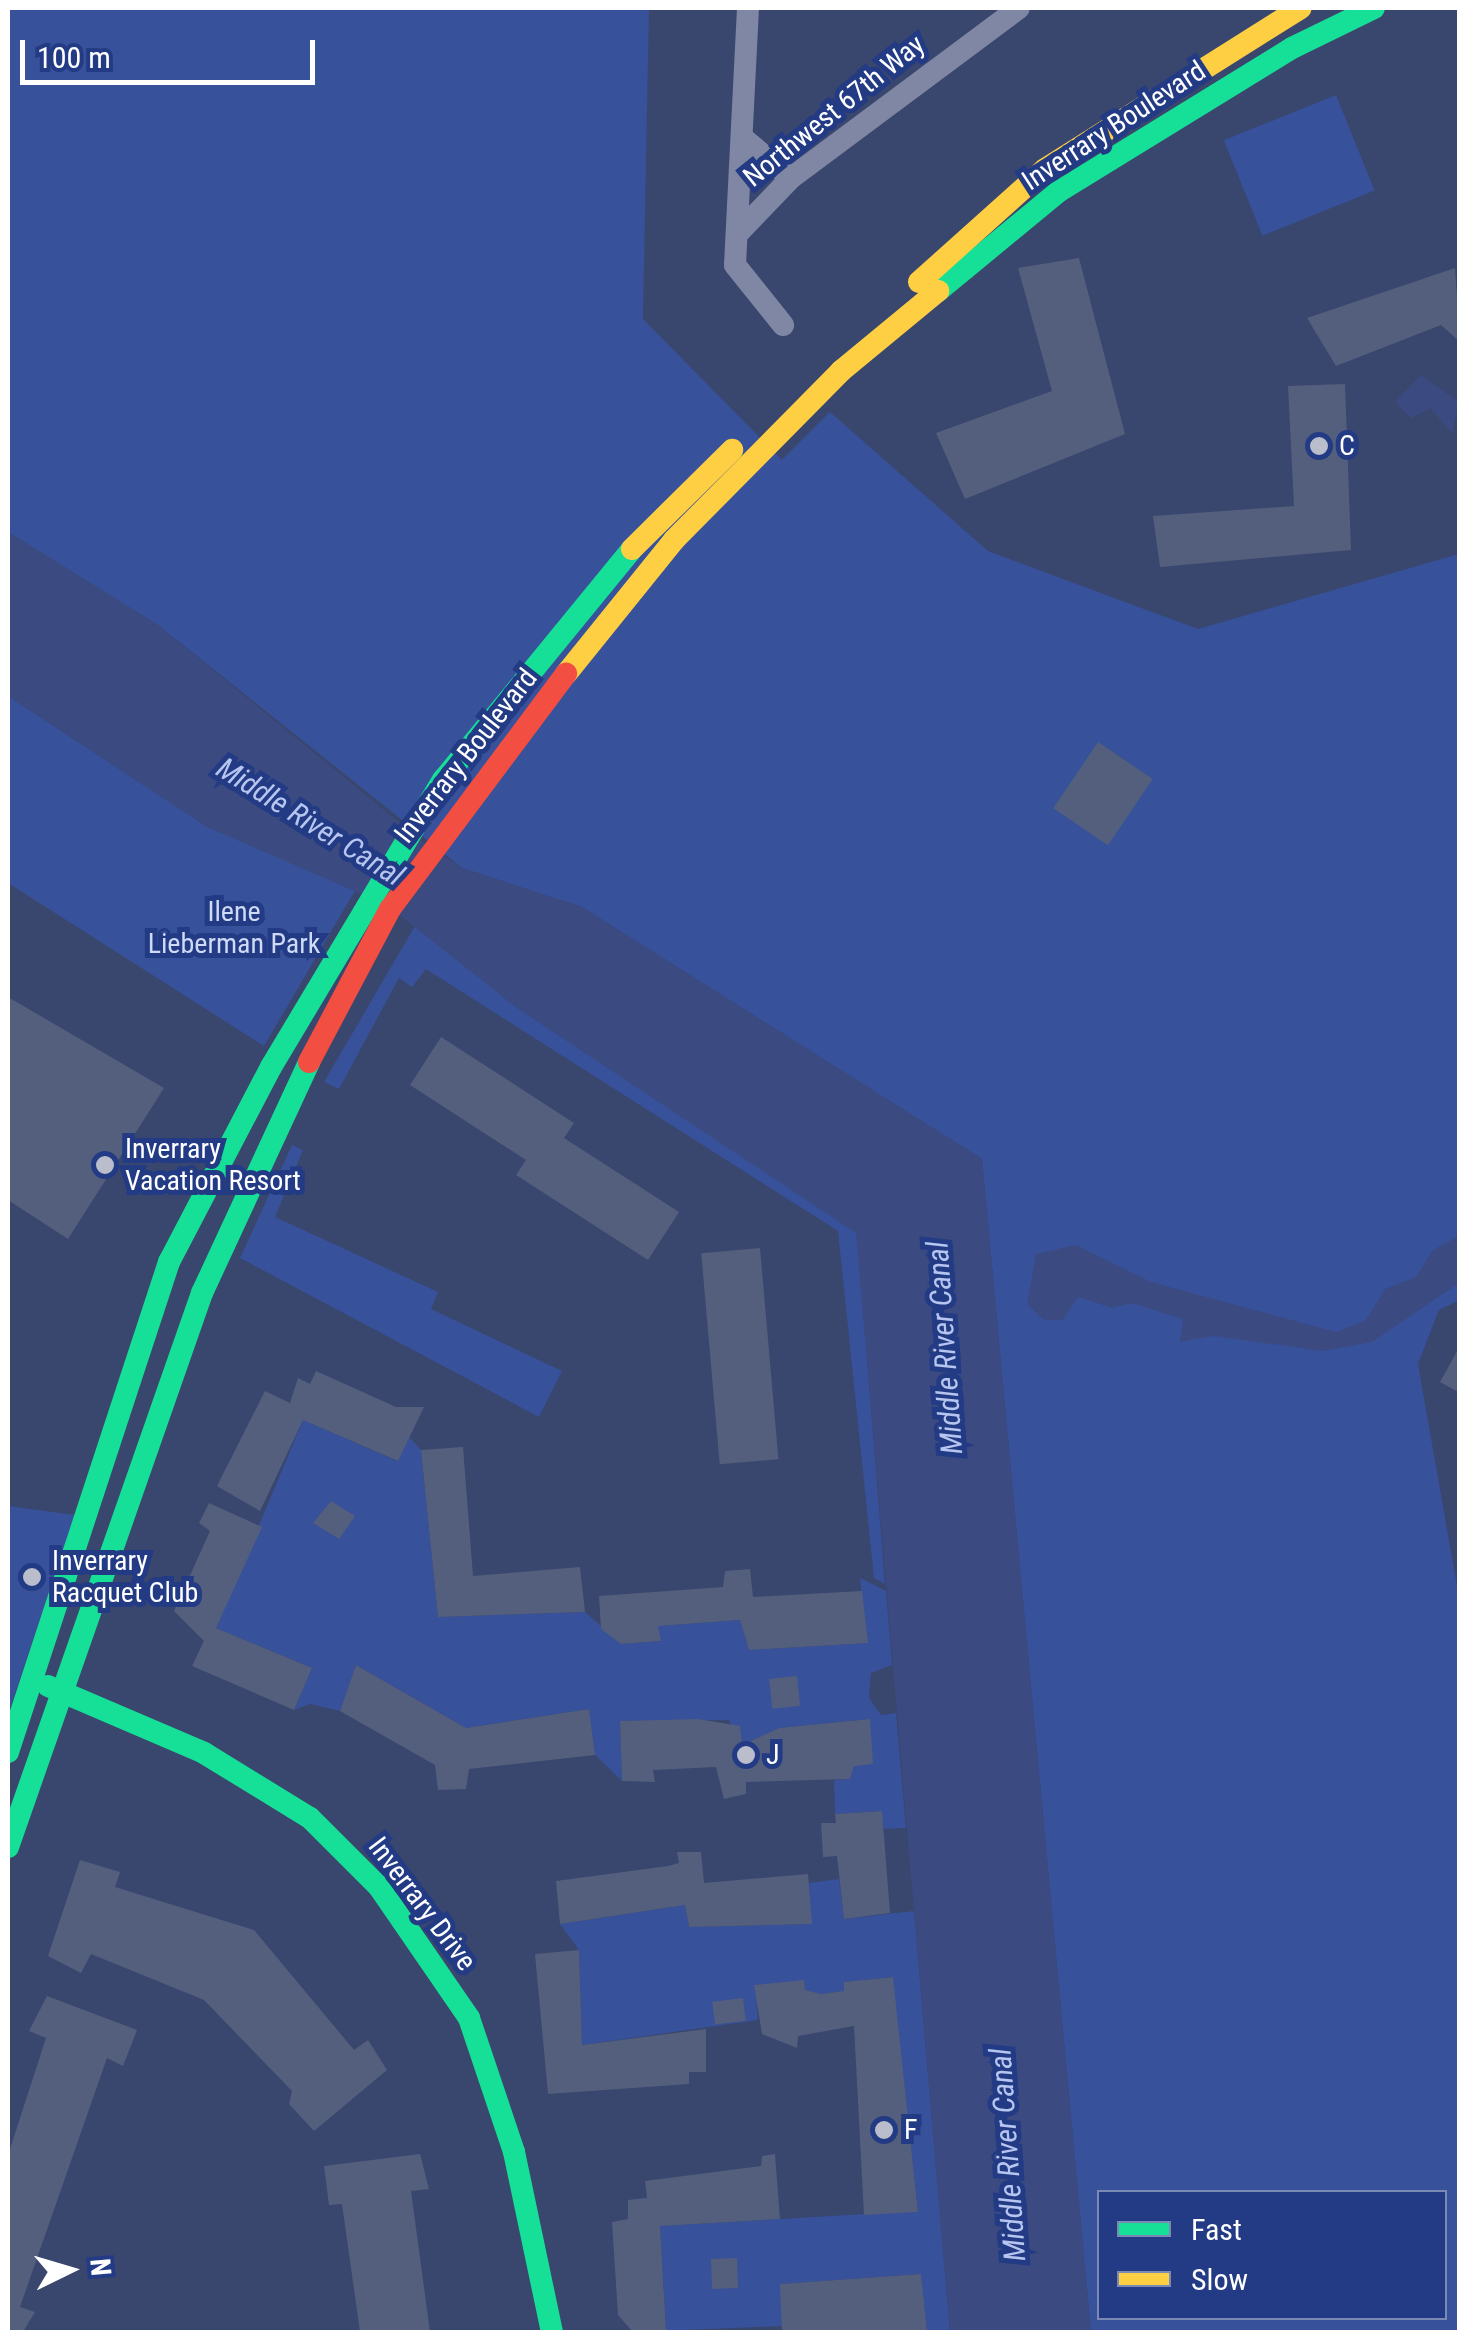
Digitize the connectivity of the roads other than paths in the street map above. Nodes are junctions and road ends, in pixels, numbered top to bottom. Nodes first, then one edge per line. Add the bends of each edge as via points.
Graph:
1 (748, 8) edge
2 (1019, 8) edge
3 (1300, 8) edge
4 (1374, 8) edge
5 (744, 140) junction
6 (792, 178) junction
7 (740, 231) junction
8 (783, 325) dead end
9 (35, 1681) junction
10 (64, 1691) junction
11 (8, 1752) edge
12 (8, 1846) edge
13 (552, 2332) edge

1 - 5 street
2 - 6 street, Northwest 67th Way
3 - 9 street, Inverrary Boulevard via 1045,168 661,514 530,665 366,898 168,1262
4 - 10 street, Inverrary Boulevard via 1058,192 841,371 674,540 436,840 390,909 285,1107 202,1293
5 - 6 street
5 - 7 street
6 - 7 street, Northwest 67th Way
7 - 8 street via 735,265
9 - 10 street, Inverrary Drive
9 - 11 street, Inverrary Boulevard
10 - 12 street, Inverrary Boulevard
10 - 13 street, Inverrary Drive via 220,1762 310,1818 380,1888 469,2018 514,2152

